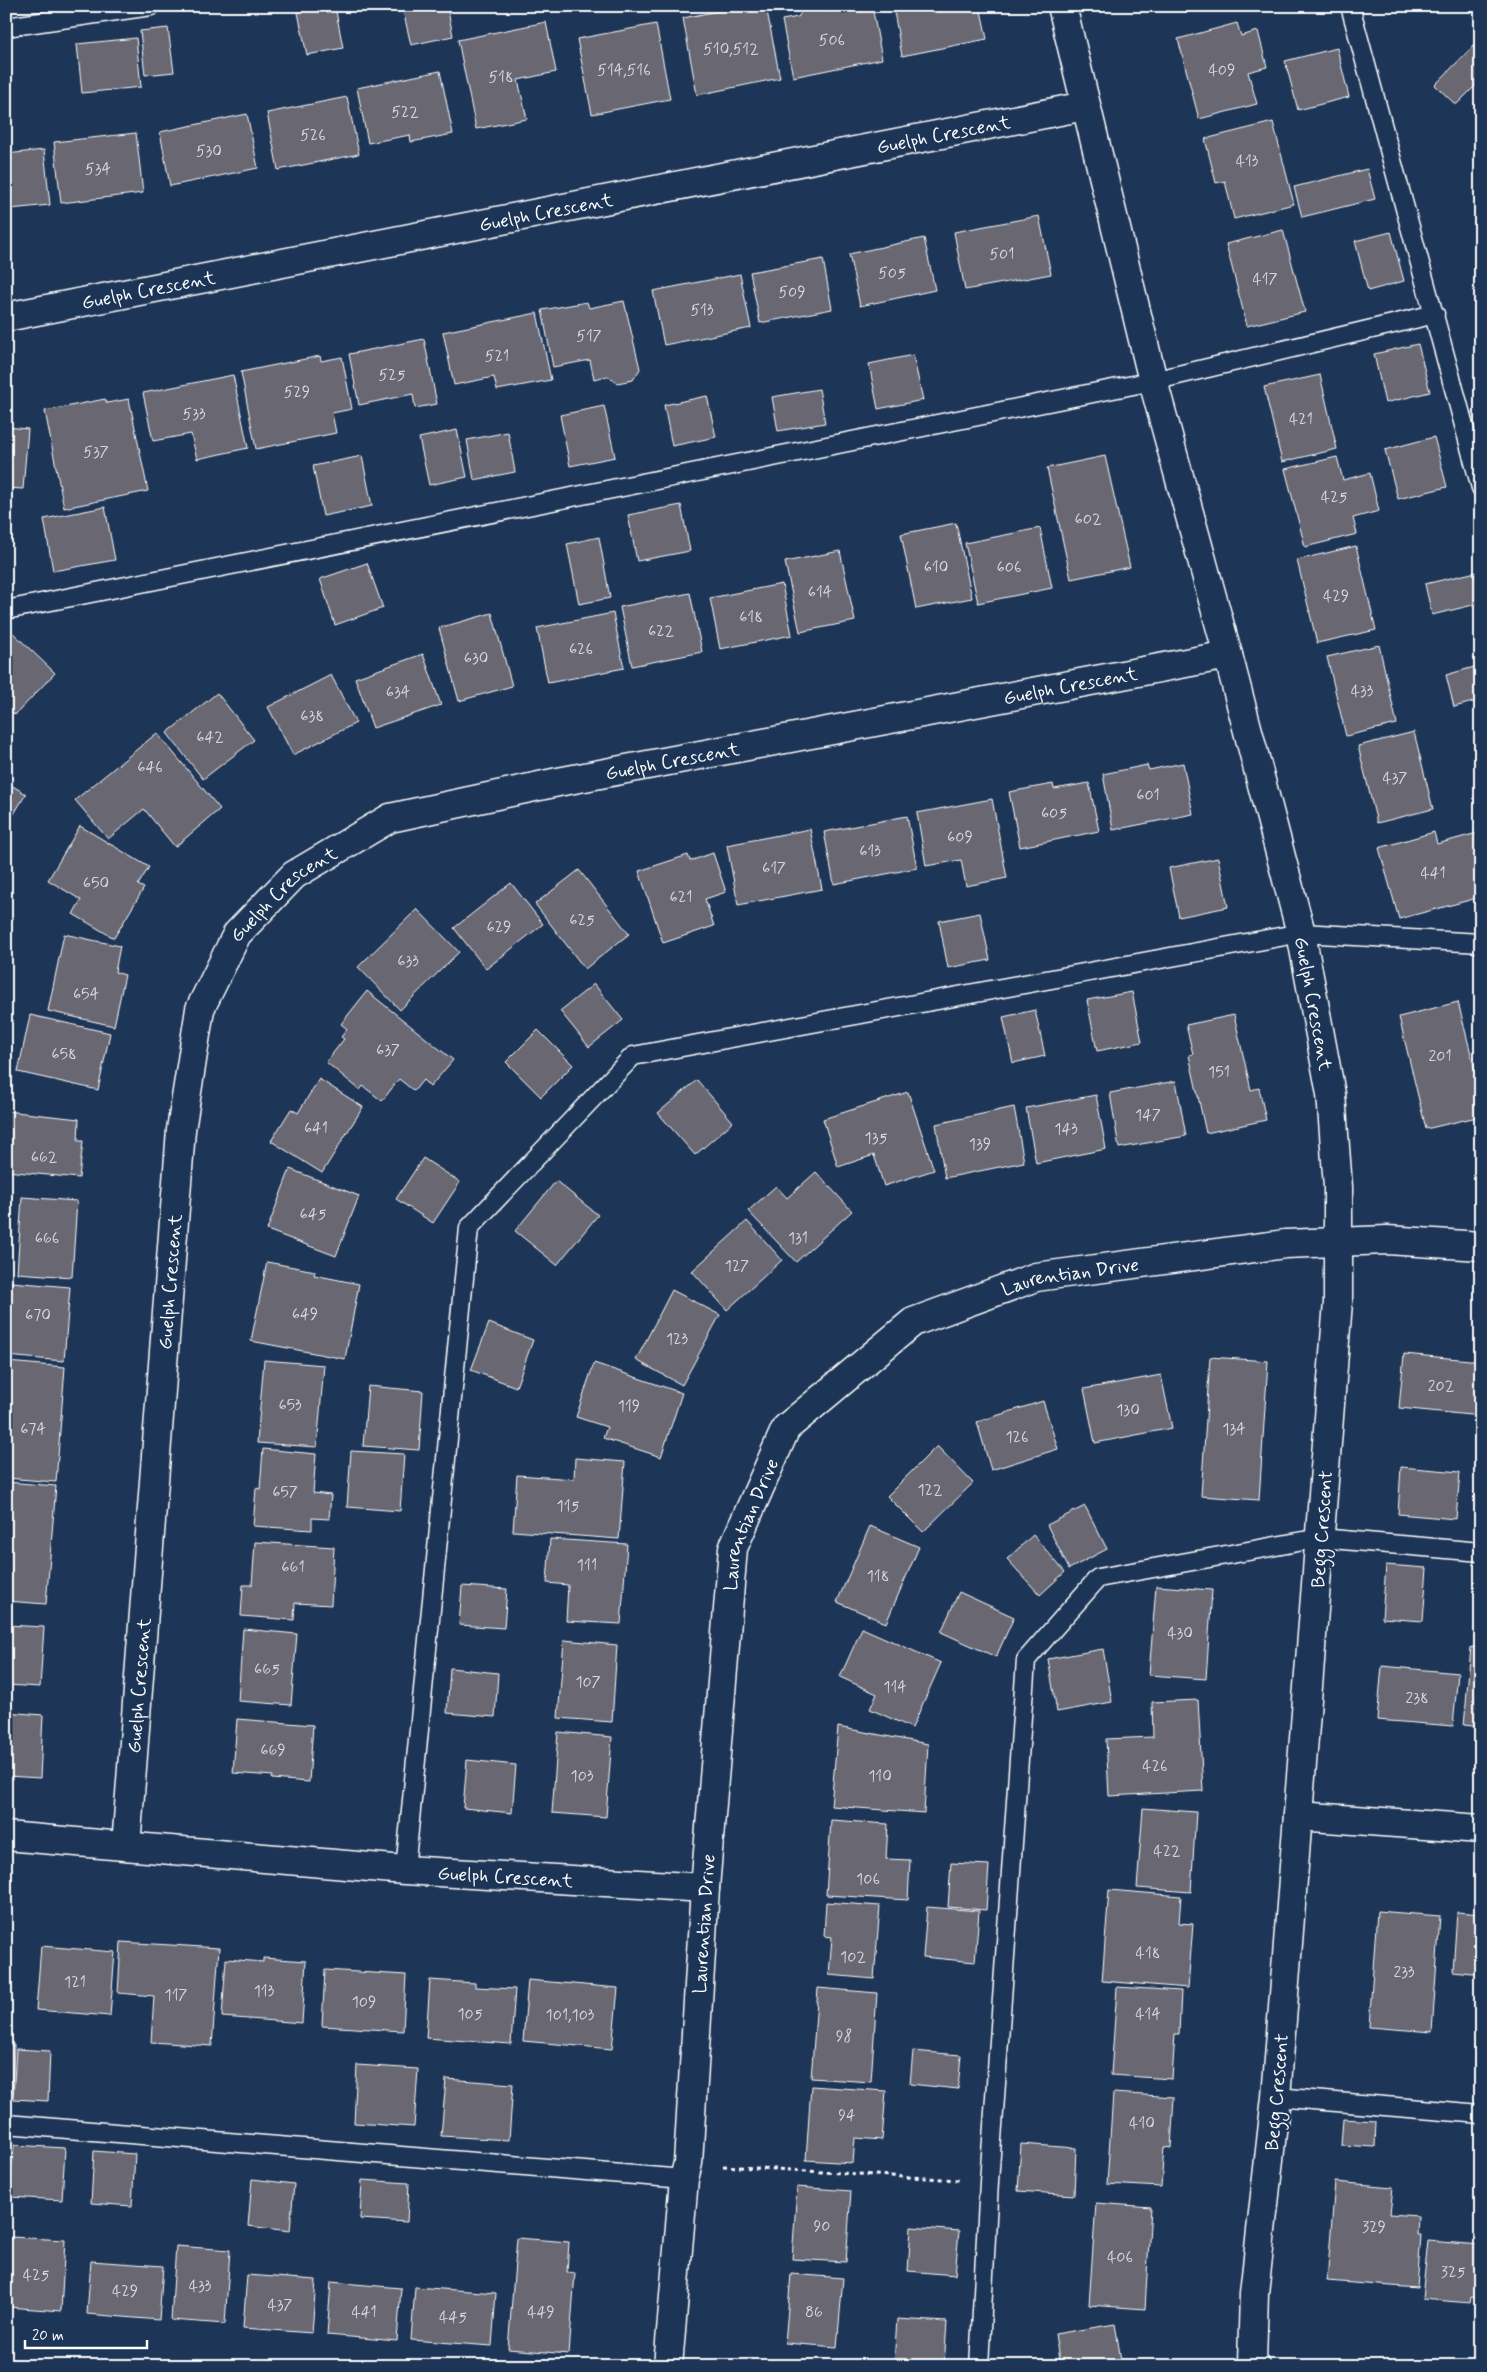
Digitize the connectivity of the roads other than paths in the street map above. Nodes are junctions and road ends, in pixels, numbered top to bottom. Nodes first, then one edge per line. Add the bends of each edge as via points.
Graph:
1 (151, 6) edge
2 (1062, 6) edge
3 (1350, 6) edge
4 (6, 27) edge
5 (1085, 106) junction
6 (1435, 314) junction
7 (6, 317) edge
8 (1153, 381) junction
9 (1481, 488) edge
10 (6, 610) edge
11 (1228, 655) junction
12 (1301, 933) junction
13 (1481, 943) edge
14 (1338, 1241) junction
15 (1481, 1246) edge
16 (1320, 1538) junction
17 (1481, 1552) edge
18 (1298, 1816) junction
19 (1481, 1829) edge
20 (6, 1836) edge
21 (126, 1846) junction
22 (405, 1870) junction
23 (705, 1888) junction
24 (1276, 2096) junction
25 (1481, 2114) edge
26 (6, 2124) edge
27 (684, 2179) junction
28 (668, 2366) edge
29 (979, 2366) edge
30 (1256, 2366) edge

1 - 4 lane
2 - 5 street, Guelph Crescent
3 - 6 lane
5 - 7 street, Guelph Crescent
5 - 8 street, Guelph Crescent
6 - 8 lane
6 - 9 lane
8 - 10 lane
8 - 11 street, Guelph Crescent
11 - 12 street, Guelph Crescent
11 - 21 street, Guelph Crescent via 558,782 390,818 294,875 237,934 200,1008 181,1130
12 - 13 lane
12 - 14 street, Guelph Crescent via 1331,1094 1338,1187
12 - 22 lane via 633,1056 469,1228
14 - 15 street, Laurentian Drive via 1387,1240
14 - 16 street, Begg Crescent via 1338,1302
14 - 23 street, Laurentian Drive via 1286,1244 1036,1277 913,1322 786,1428 733,1548
16 - 17 lane
16 - 18 street, Begg Crescent
16 - 29 lane via 1098,1578 1026,1660
18 - 19 street
18 - 24 street, Begg Crescent
20 - 21 street, Guelph Crescent
21 - 22 street, Guelph Crescent
22 - 23 street, Guelph Crescent
23 - 27 street, Laurentian Drive via 688,2163
24 - 25 lane
24 - 30 street, Begg Crescent via 1254,2293 1252,2363
26 - 27 lane
27 - 28 street, Laurentian Drive

